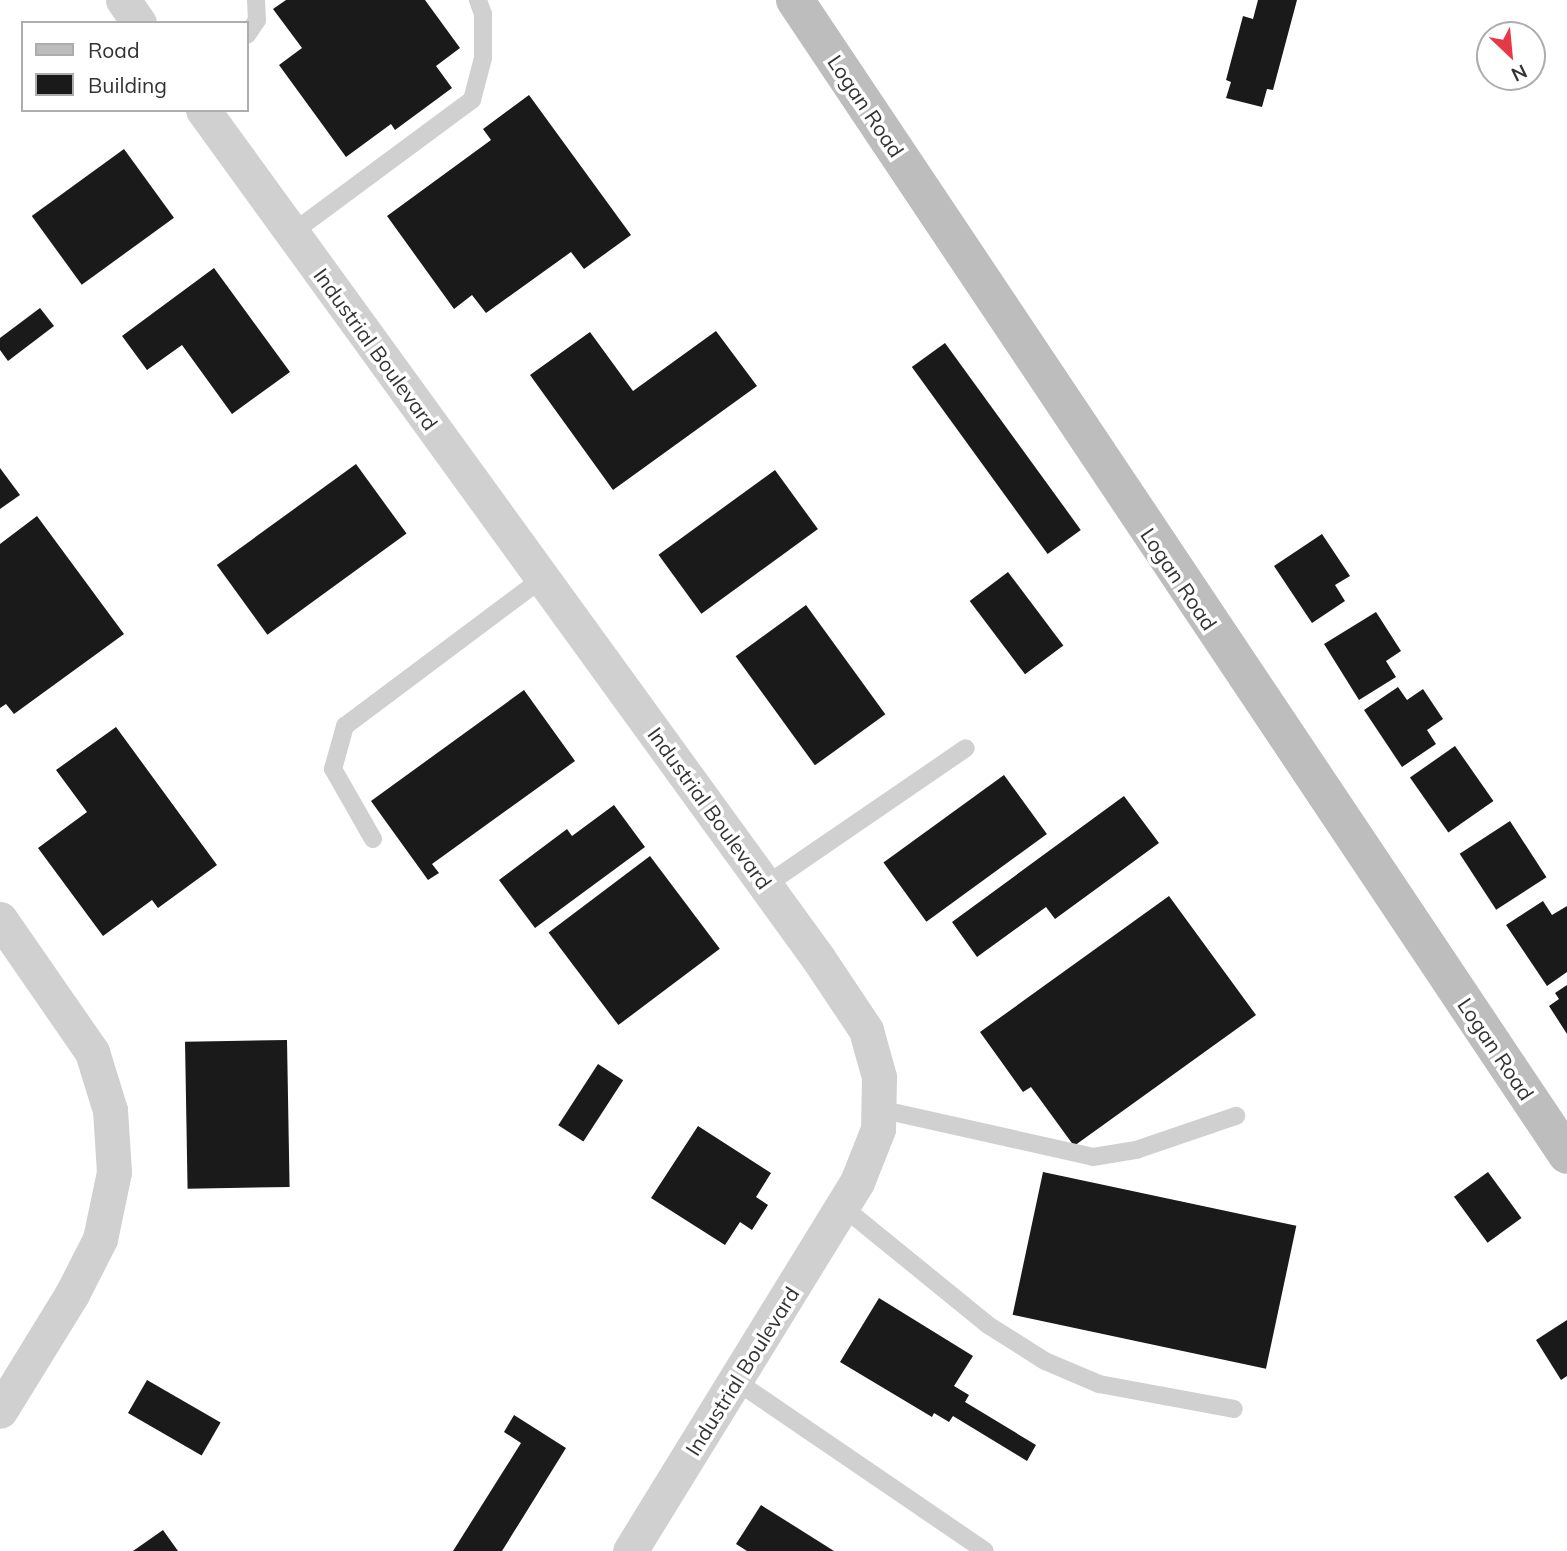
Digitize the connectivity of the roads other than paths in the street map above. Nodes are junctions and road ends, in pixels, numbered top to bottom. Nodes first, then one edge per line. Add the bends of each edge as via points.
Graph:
1 (122, 0) edge
2 (256, 0) edge
3 (478, 0) edge
4 (795, 0) edge
5 (138, 21) edge
6 (248, 34) edge
7 (204, 112) edge
8 (292, 233) junction
9 (543, 579) junction
10 (966, 748) dead end
11 (373, 839) dead end
12 (766, 885) junction
13 (0, 919) edge
14 (879, 1109) junction
15 (1236, 1116) dead end
16 (1567, 1155) edge
17 (843, 1207) junction
18 (736, 1381) junction
19 (6, 1387) edge
20 (1234, 1409) dead end
21 (630, 1551) edge
22 (985, 1551) edge

1 - 5 street
2 - 6 lane via 255,29
3 - 8 lane via 483,14 483,58 472,100
4 - 16 street, Logan Road
7 - 8 street, Industrial Boulevard
8 - 9 street, Industrial Boulevard
9 - 11 lane via 345,726 333,769
9 - 12 street, Industrial Boulevard
10 - 12 lane
12 - 14 street, Industrial Boulevard via 866,1030 879,1077
13 - 19 street via 92,1052 110,1110 114,1172 100,1238 72,1294
14 - 15 lane via 1093,1157 1136,1150
14 - 17 street, Industrial Boulevard via 878,1129
17 - 18 street, Industrial Boulevard
17 - 20 lane via 988,1325 1045,1361 1099,1384
18 - 21 street, Industrial Boulevard
18 - 22 lane

